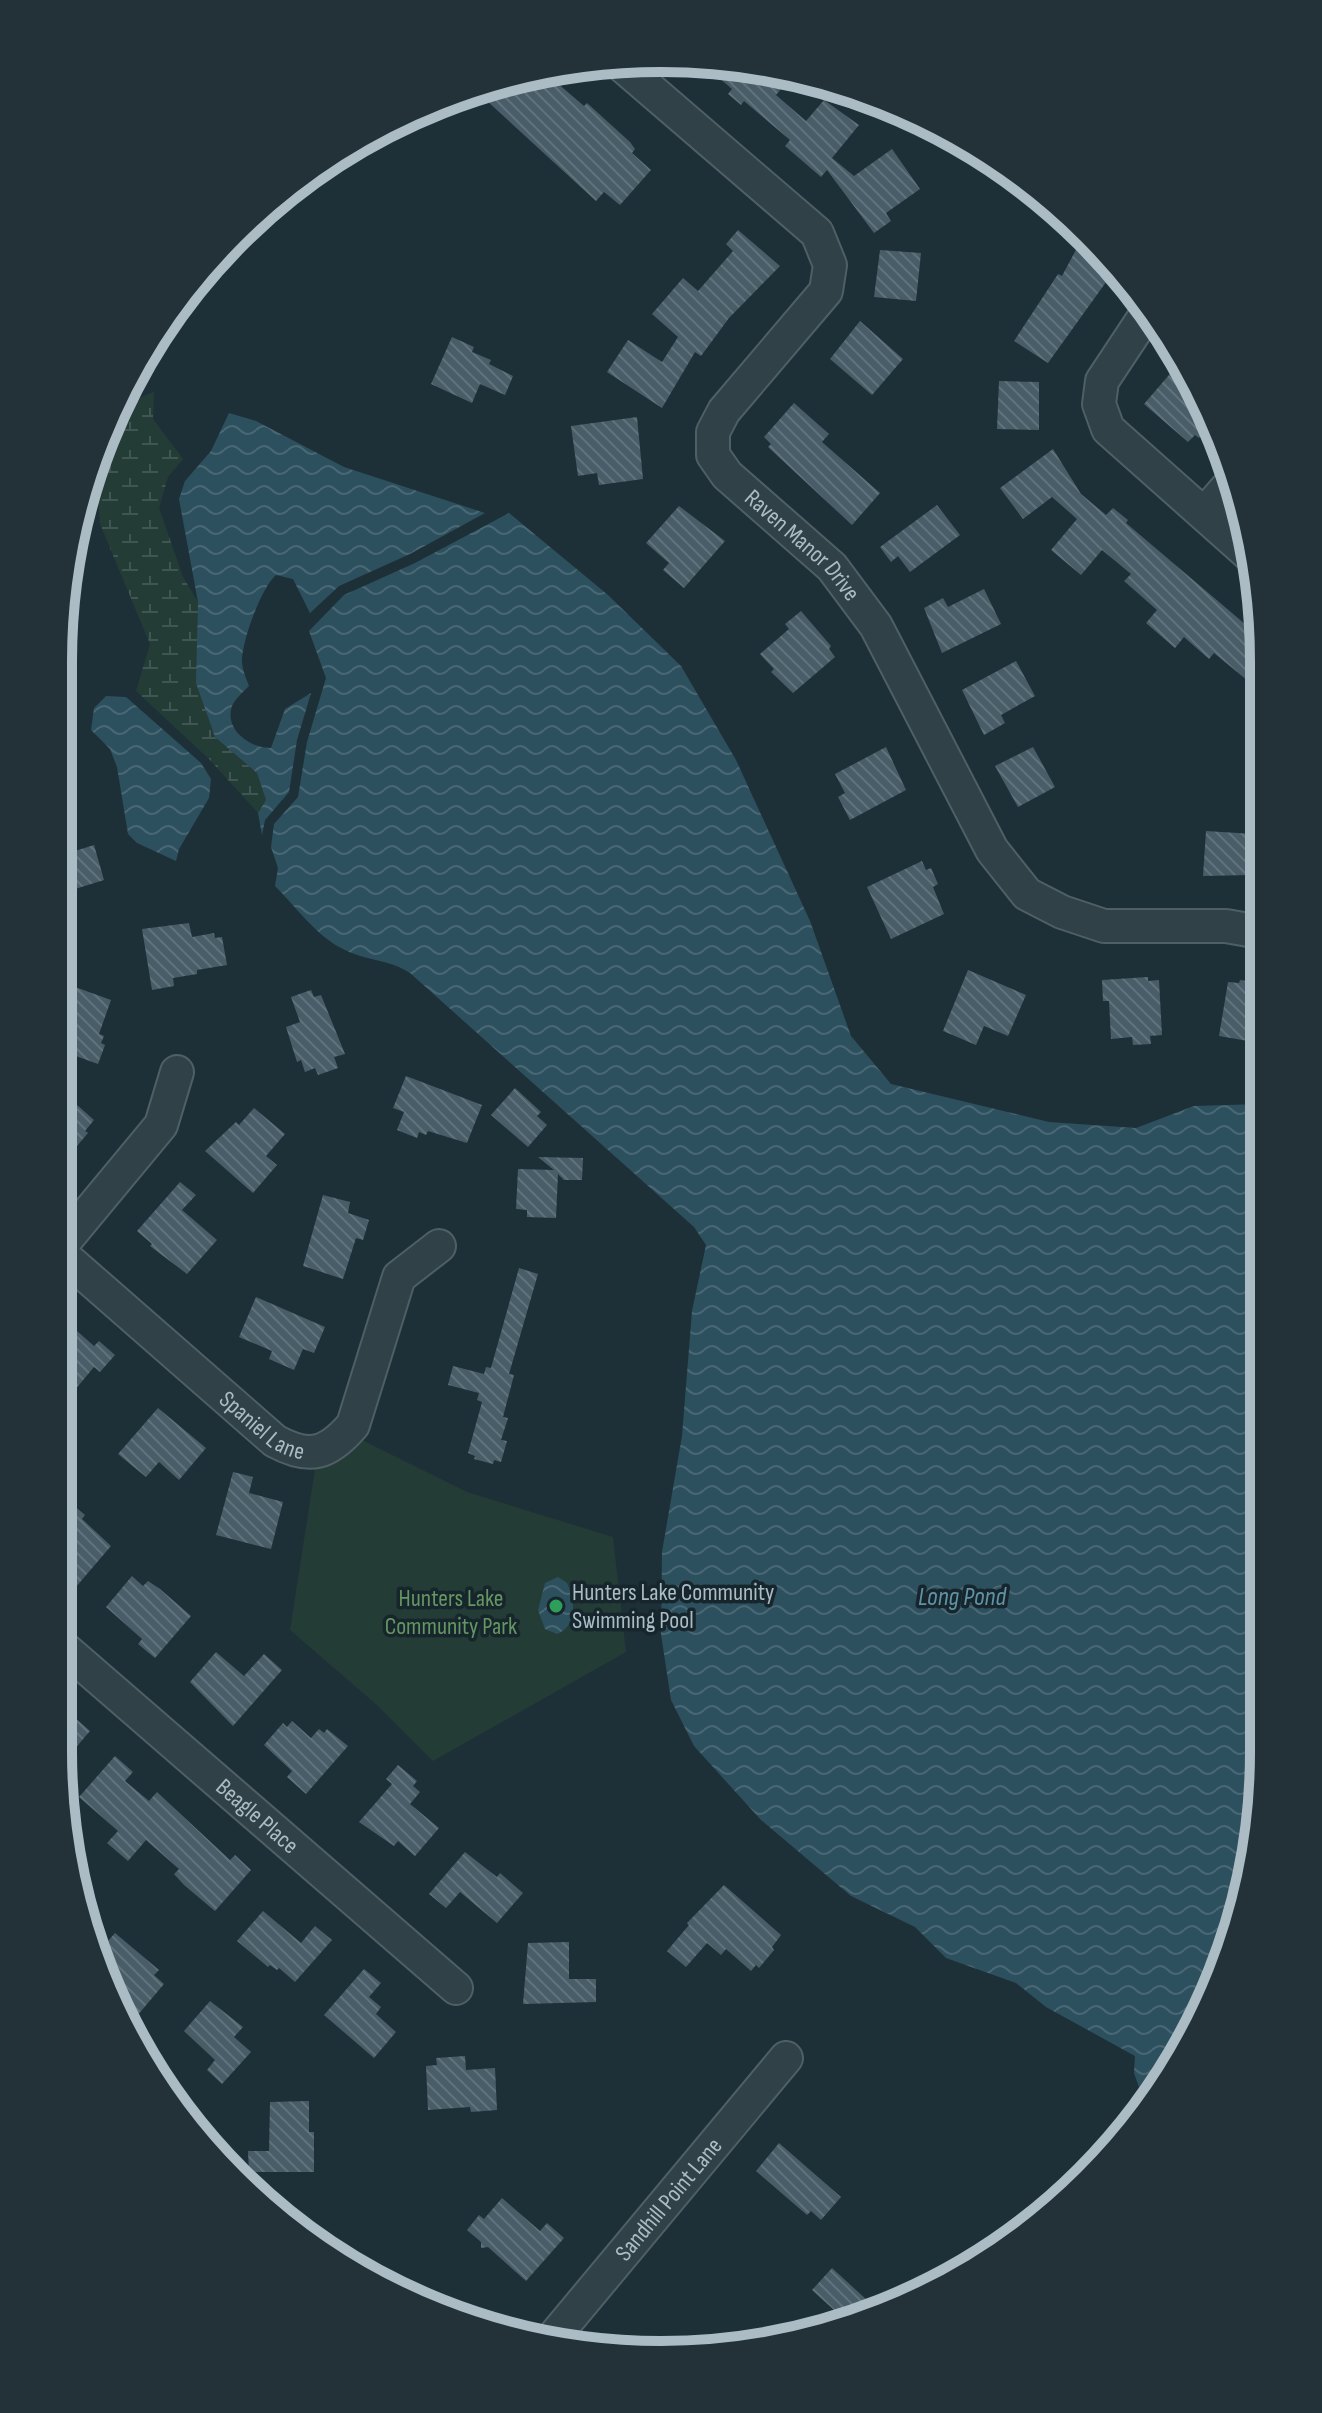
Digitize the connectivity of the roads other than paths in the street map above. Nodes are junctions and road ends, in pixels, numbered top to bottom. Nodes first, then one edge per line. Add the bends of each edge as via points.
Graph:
1 (631, 73) edge
2 (1142, 321) edge
3 (1225, 491) edge
4 (1204, 514) junction
5 (1239, 545) edge
6 (1250, 930) edge
7 (177, 1072) dead end
8 (72, 1234) edge
9 (439, 1246) dead end
10 (72, 1261) edge
11 (72, 1655) edge
12 (456, 1988) dead end
13 (786, 2058) dead end
14 (558, 2332) edge

1 - 6 street, Raven Manor Drive via 817,233 830,265 826,291 724,411 713,432 713,455 727,475 832,567 876,626 992,850 1027,894 1104,926
2 - 4 street via 1102,381 1099,404 1108,429
3 - 4 street
4 - 5 street
7 - 8 street via 161,1125
9 - 10 street, Spaniel Lane via 399,1277 353,1425 336,1444 316,1453 293,1451 275,1441
11 - 12 street, Beagle Place
13 - 14 street, Sandhill Point Lane

